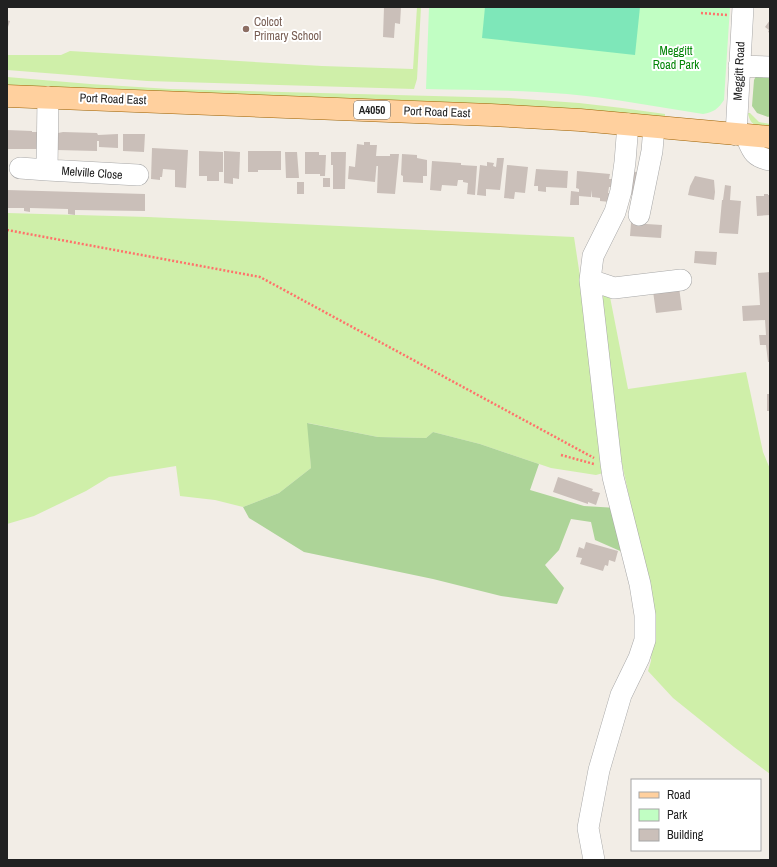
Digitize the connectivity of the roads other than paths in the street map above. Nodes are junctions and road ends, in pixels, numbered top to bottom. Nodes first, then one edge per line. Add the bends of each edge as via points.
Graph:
1 (743, 11) edge
2 (739, 66) junction
3 (770, 67) edge
4 (7, 96) edge
5 (48, 96) junction
6 (628, 124) junction
7 (654, 127) junction
8 (741, 135) junction
9 (770, 138) edge
10 (770, 160) edge
11 (20, 168) dead end
12 (47, 170) junction
13 (130, 171) dead end
14 (639, 215) dead end
15 (590, 280) junction
16 (681, 280) dead end
17 (594, 860) edge

1 - 2 street, Meggitt Road
2 - 3 street
2 - 8 street, Meggitt Road
4 - 5 main road, Port Road East / A4050
5 - 6 main road, Port Road East / A4050 via 484,114
5 - 12 street, Melville Close
6 - 7 main road, Port Road East / A4050
6 - 15 street via 621,191 615,212 593,256
7 - 8 main road, Port Road East / A4050
7 - 14 street via 652,151
8 - 9 main road, Port Road East / A4050
8 - 10 street via 752,151 761,158
11 - 12 street
12 - 13 street, Melville Close
15 - 16 street via 614,288
15 - 17 street via 612,466 645,615 645,640 621,695 599,770 588,828

